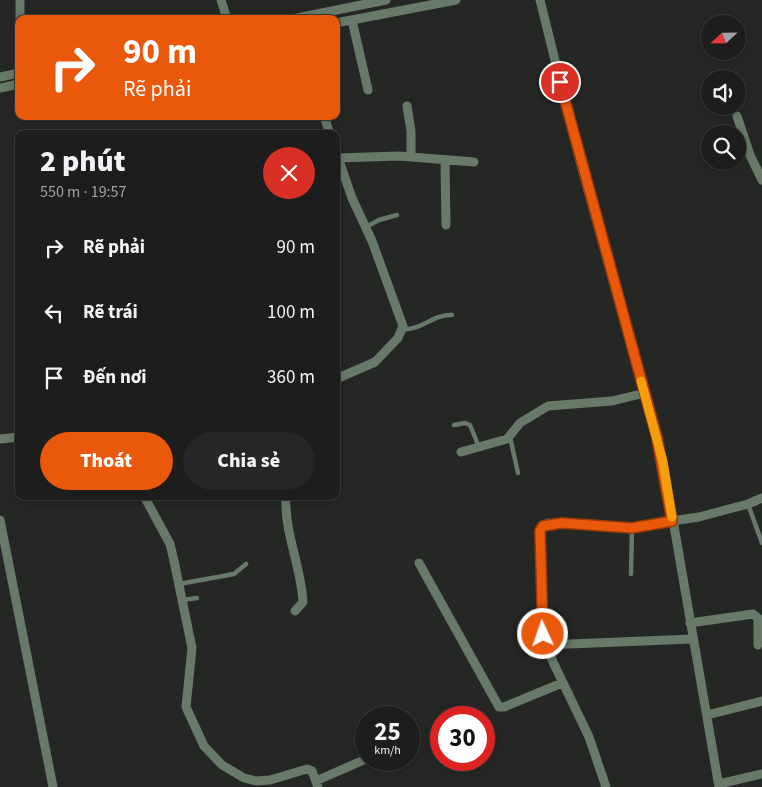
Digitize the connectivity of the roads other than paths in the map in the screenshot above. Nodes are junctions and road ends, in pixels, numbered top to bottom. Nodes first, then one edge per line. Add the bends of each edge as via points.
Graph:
1 (20, 0) edge
2 (221, 0) edge
3 (386, 0) edge
4 (456, 0) edge
5 (540, 0) edge
6 (20, 15) edge
7 (226, 15) edge
8 (313, 15) edge
9 (352, 20) junction
10 (340, 22) edge
11 (15, 74) edge
12 (0, 77) edge
13 (15, 85) edge
14 (0, 88) edge
15 (368, 90) dead end
16 (407, 106) dead end
17 (737, 116) dead end
18 (340, 155) edge
19 (411, 157) junction
20 (446, 161) junction
21 (474, 162) dead end
22 (340, 164) edge
23 (762, 180) edge
24 (397, 215) dead end
25 (446, 225) dead end
26 (366, 227) junction
27 (452, 315) dead end
28 (403, 329) junction
29 (340, 377) edge
30 (645, 393) junction
31 (454, 425) dead end
32 (15, 437) edge
33 (510, 437) junction
34 (0, 439) edge
35 (479, 447) junction
36 (461, 452) dead end
37 (518, 473) dead end
38 (762, 498) edge
39 (146, 500) edge
40 (286, 500) edge
41 (748, 504) junction
42 (0, 520) edge
43 (672, 521) junction
44 (632, 528) junction
45 (762, 543) edge
46 (419, 563) dead end
47 (246, 564) dead end
48 (631, 574) dead end
49 (178, 584) junction
50 (197, 598) dead end
51 (181, 600) junction
52 (296, 611) dead end
53 (690, 623) junction
54 (692, 639) junction
55 (546, 644) junction
56 (758, 645) dead end
57 (562, 683) junction
58 (762, 701) edge
59 (706, 715) junction
60 (355, 765) edge
61 (762, 774) edge
62 (317, 784) edge
63 (719, 786) edge
64 (53, 787) edge
65 (606, 787) edge

1 - 6 street
2 - 7 street
3 - 8 street
4 - 9 street
5 - 30 street via 580,161
9 - 10 street
9 - 15 street
11 - 12 street
13 - 14 street
16 - 19 street
17 - 23 street
18 - 19 street
19 - 20 street
20 - 21 street
20 - 25 street
22 - 26 street
24 - 26 lane
26 - 28 street
27 - 28 lane
28 - 29 street via 374,362
30 - 33 street via 612,401 548,406 520,423
30 - 43 street via 663,462
31 - 35 lane via 465,423 470,426
32 - 34 street
33 - 35 street
33 - 37 lane
35 - 36 street
38 - 41 street
39 - 49 street via 170,544
40 - 52 street via 287,523 303,596 303,602
41 - 43 street
41 - 45 lane
42 - 64 street
43 - 44 street
43 - 53 street
44 - 48 lane
44 - 55 street via 555,523 540,528 541,624
46 - 57 street via 499,707
47 - 49 lane via 234,574
49 - 51 street
50 - 51 lane
51 - 62 street via 192,648 186,707 209,752 222,765 256,782 307,769 312,771
53 - 54 street
53 - 56 street via 754,614 758,618
54 - 55 street
54 - 59 street
55 - 57 street
57 - 65 street via 586,730
58 - 59 street
59 - 63 street
60 - 62 street
61 - 63 street

